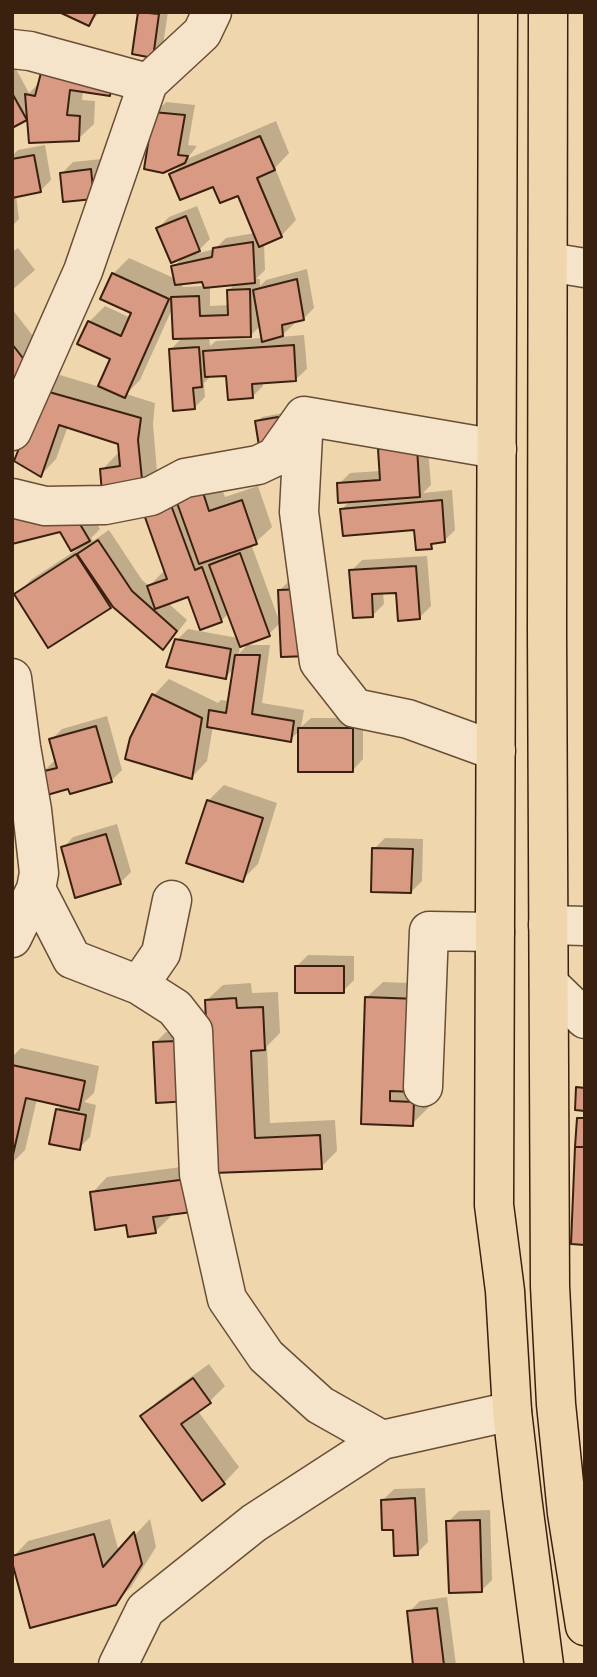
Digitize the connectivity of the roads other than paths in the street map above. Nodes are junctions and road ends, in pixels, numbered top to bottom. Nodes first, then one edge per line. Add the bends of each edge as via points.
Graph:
1 (212, 12) edge
2 (498, 12) edge
3 (548, 12) edge
4 (12, 49) edge
5 (148, 83) junction
6 (548, 262) junction
7 (585, 268) edge
8 (304, 416) junction
9 (12, 431) edge
10 (497, 449) junction
11 (12, 498) edge
12 (12, 678) edge
13 (496, 751) junction
14 (36, 889) junction
15 (172, 900) dead end
16 (566, 925) edge
17 (495, 932) junction
18 (12, 937) edge
19 (549, 984) junction
20 (139, 985) junction
21 (585, 1019) edge
22 (423, 1087) dead end
23 (551, 1286) junction
24 (505, 1291) junction
25 (512, 1411) junction
26 (382, 1440) junction
27 (566, 1501) junction
28 (524, 1510) junction
29 (585, 1626) edge
30 (118, 1665) edge
31 (544, 1665) edge

1 - 5 street via 202,33
2 - 10 main road
3 - 6 main road
4 - 5 street
5 - 9 street via 83,271
6 - 7 street
6 - 16 main road via 547,630
8 - 10 street
8 - 11 street via 275,457 258,465 185,478 151,496 106,505 45,506
8 - 13 street via 299,513 319,662 355,708 408,719
10 - 13 main road
12 - 14 street via 32,810 39,873
13 - 17 main road
14 - 18 street
14 - 20 street via 72,959
15 - 20 street via 161,953
16 - 19 main road
17 - 22 street via 429,931
17 - 24 main road via 494,1205
19 - 21 street
19 - 23 main road
20 - 26 street via 175,1008 193,1031 199,1174 227,1299 266,1356 311,1397
23 - 24 main road
23 - 27 main road
24 - 25 main road
25 - 26 street
25 - 28 main road
26 - 30 street via 254,1523 145,1610
27 - 28 main road
27 - 29 main road
28 - 31 main road

